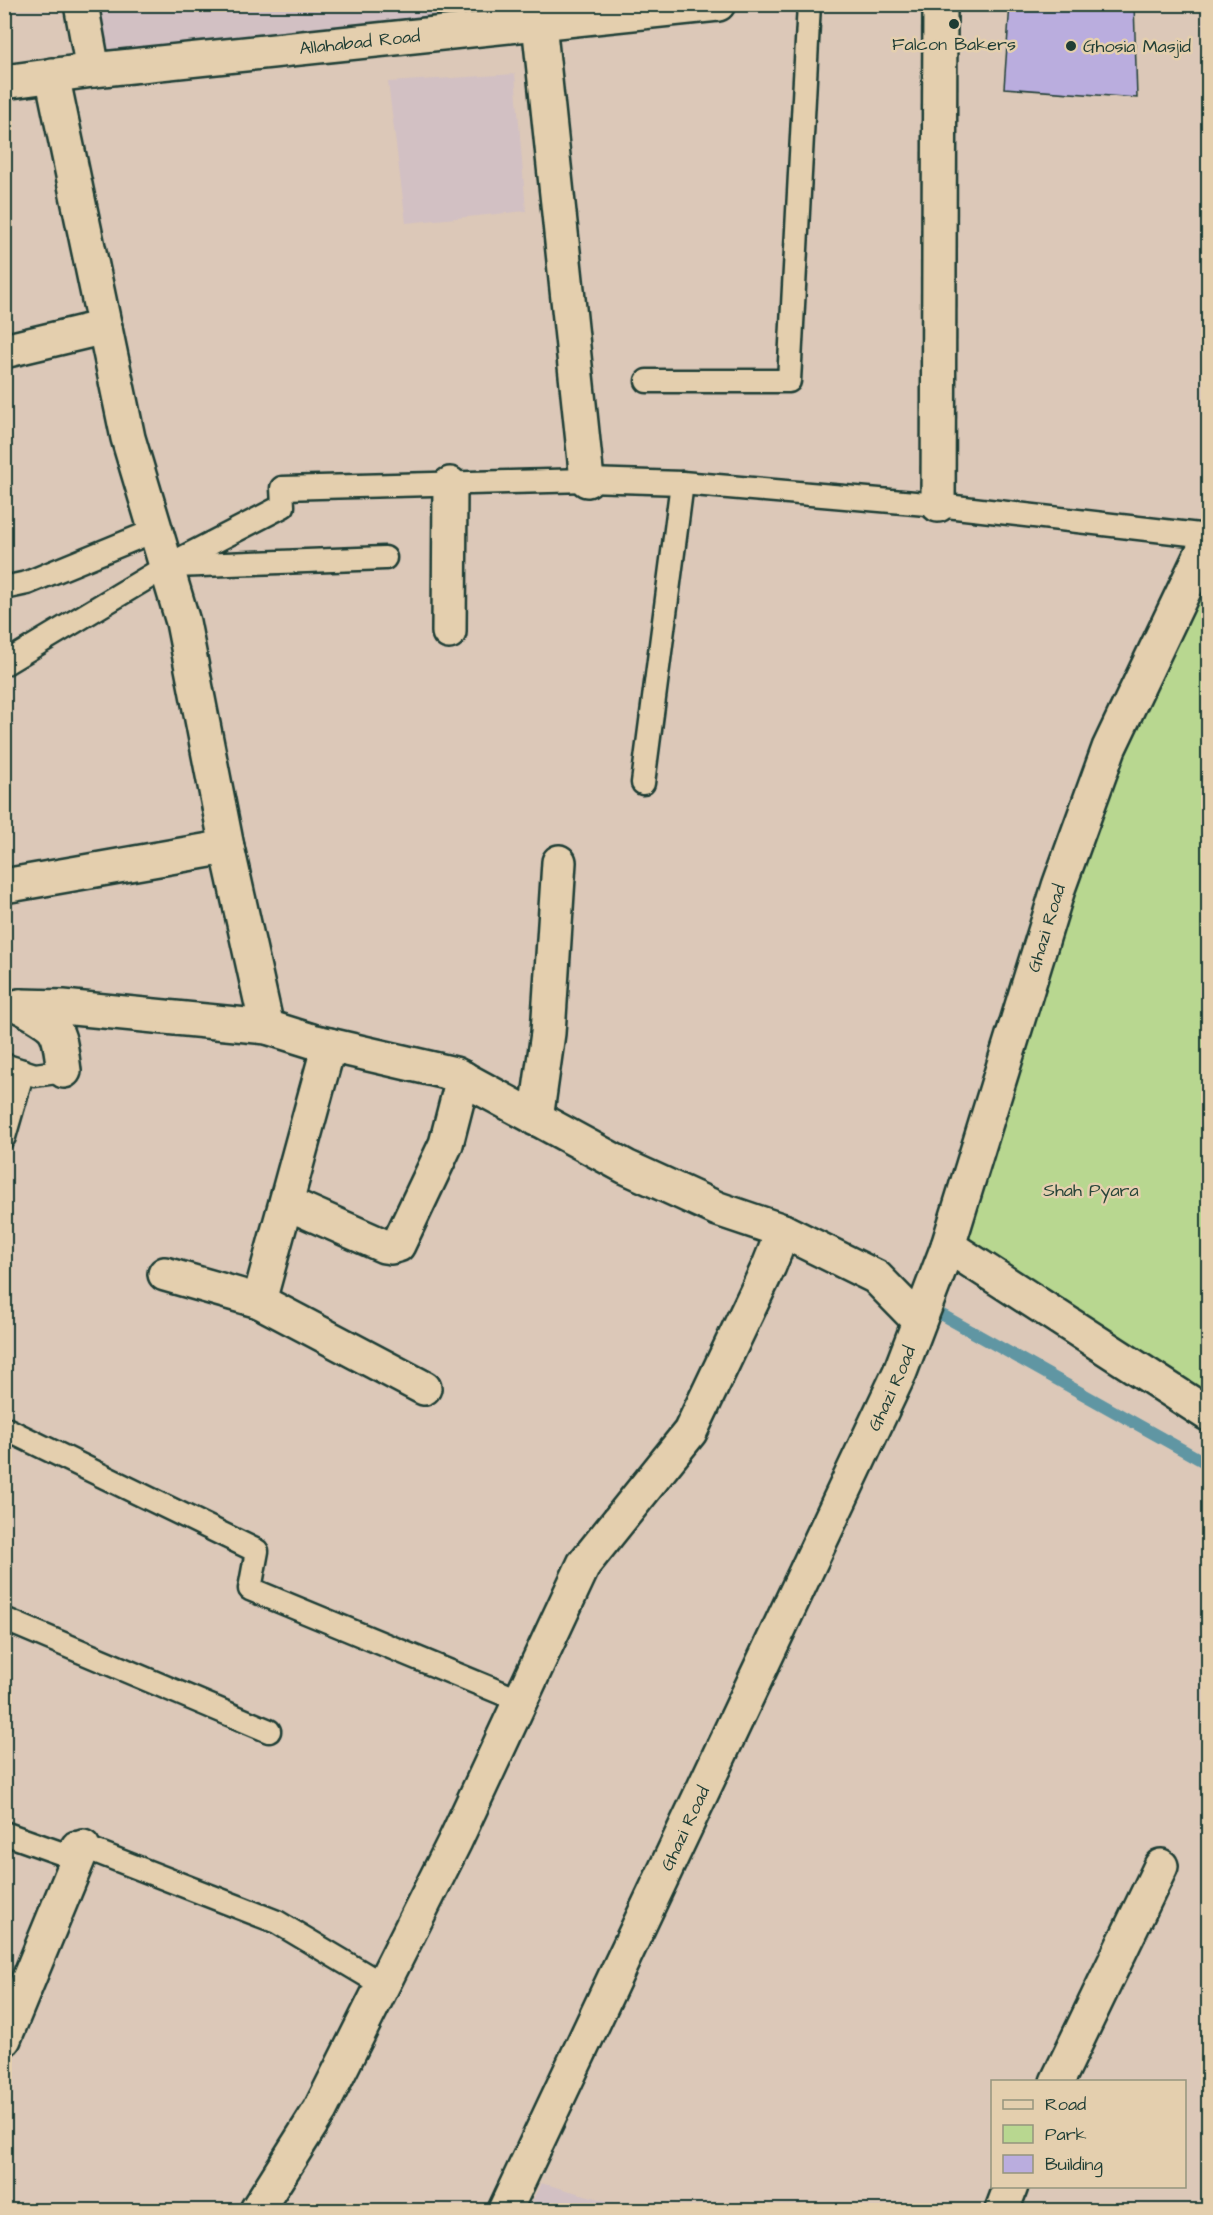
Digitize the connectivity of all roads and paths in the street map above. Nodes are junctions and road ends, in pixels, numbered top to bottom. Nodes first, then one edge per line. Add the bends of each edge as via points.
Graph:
1 (81, 4) edge
2 (718, 4) edge
3 (809, 4) edge
4 (940, 4) edge
5 (539, 23) junction
6 (93, 70) junction
7 (52, 75) junction
8 (4, 82) edge
9 (105, 327) junction
10 (4, 351) edge
11 (647, 381) dead end
12 (587, 480) junction
13 (682, 483) junction
14 (450, 484) junction
15 (938, 505) junction
16 (156, 530) junction
17 (1209, 538) edge
18 (385, 558) dead end
19 (166, 566) junction
20 (4, 588) edge
21 (449, 632) dead end
22 (4, 664) edge
23 (643, 783) dead end
24 (226, 847) junction
25 (559, 862) dead end
26 (4, 886) edge
27 (12, 998) edge
28 (267, 1027) junction
29 (329, 1045) junction
30 (14, 1068) edge
31 (64, 1071) joint
32 (463, 1078) junction
33 (536, 1119) junction
34 (4, 1137) edge
35 (286, 1203) junction
36 (783, 1231) junction
37 (948, 1246) junction
38 (165, 1274) dead end
39 (259, 1301) junction
40 (923, 1309) junction
41 (424, 1388) dead end
42 (1209, 1414) edge
43 (4, 1428) edge
44 (4, 1619) edge
45 (520, 1701) junction
46 (269, 1731) dead end
47 (4, 1833) edge
48 (83, 1847) junction
49 (1161, 1866) dead end
50 (383, 1985) junction
51 (4, 2039) edge
52 (1058, 2080) edge
53 (1011, 2188) edge
54 (257, 2211) edge
55 (505, 2211) edge
56 (1002, 2211) edge

1 - 6 street
2 - 5 street, Allahabad Road
3 - 11 lane via 789,381
4 - 15 street
5 - 6 street, Allahabad Road
5 - 12 street
6 - 7 street, Allahabad Road
7 - 8 street, Allahabad Road
7 - 9 street
9 - 10 street
9 - 16 street via 128,438
12 - 13 lane
12 - 14 lane
13 - 15 lane
13 - 23 lane
14 - 19 lane via 282,488 284,506
14 - 21 street
15 - 17 lane
16 - 19 street
16 - 20 lane via 27,583
17 - 37 street, Ghazi Road via 1109,747 1059,886
18 - 19 lane
19 - 22 lane
19 - 24 street via 183,622
24 - 26 street
24 - 28 street
25 - 33 street via 548,1033
27 - 28 street via 63,1007
27 - 31 street via 55,1027
28 - 29 street
29 - 32 street
29 - 35 street
30 - 31 lane via 35,1075
30 - 34 lane
32 - 33 street
32 - 35 street via 446,1144 398,1245 384,1246
33 - 36 street via 636,1172 718,1209
35 - 39 street
36 - 40 street via 876,1277
36 - 45 street via 690,1432 584,1564
37 - 40 street, Ghazi Road
37 - 42 street
38 - 39 street
39 - 41 street
40 - 55 street, Ghazi Road via 900,1372
43 - 45 lane via 257,1551 250,1589
44 - 46 lane
45 - 50 street
47 - 48 lane via 66,1855 74,1843
48 - 50 lane via 277,1922
48 - 51 street
49 - 52 street
50 - 54 street via 320,2110
53 - 56 street

